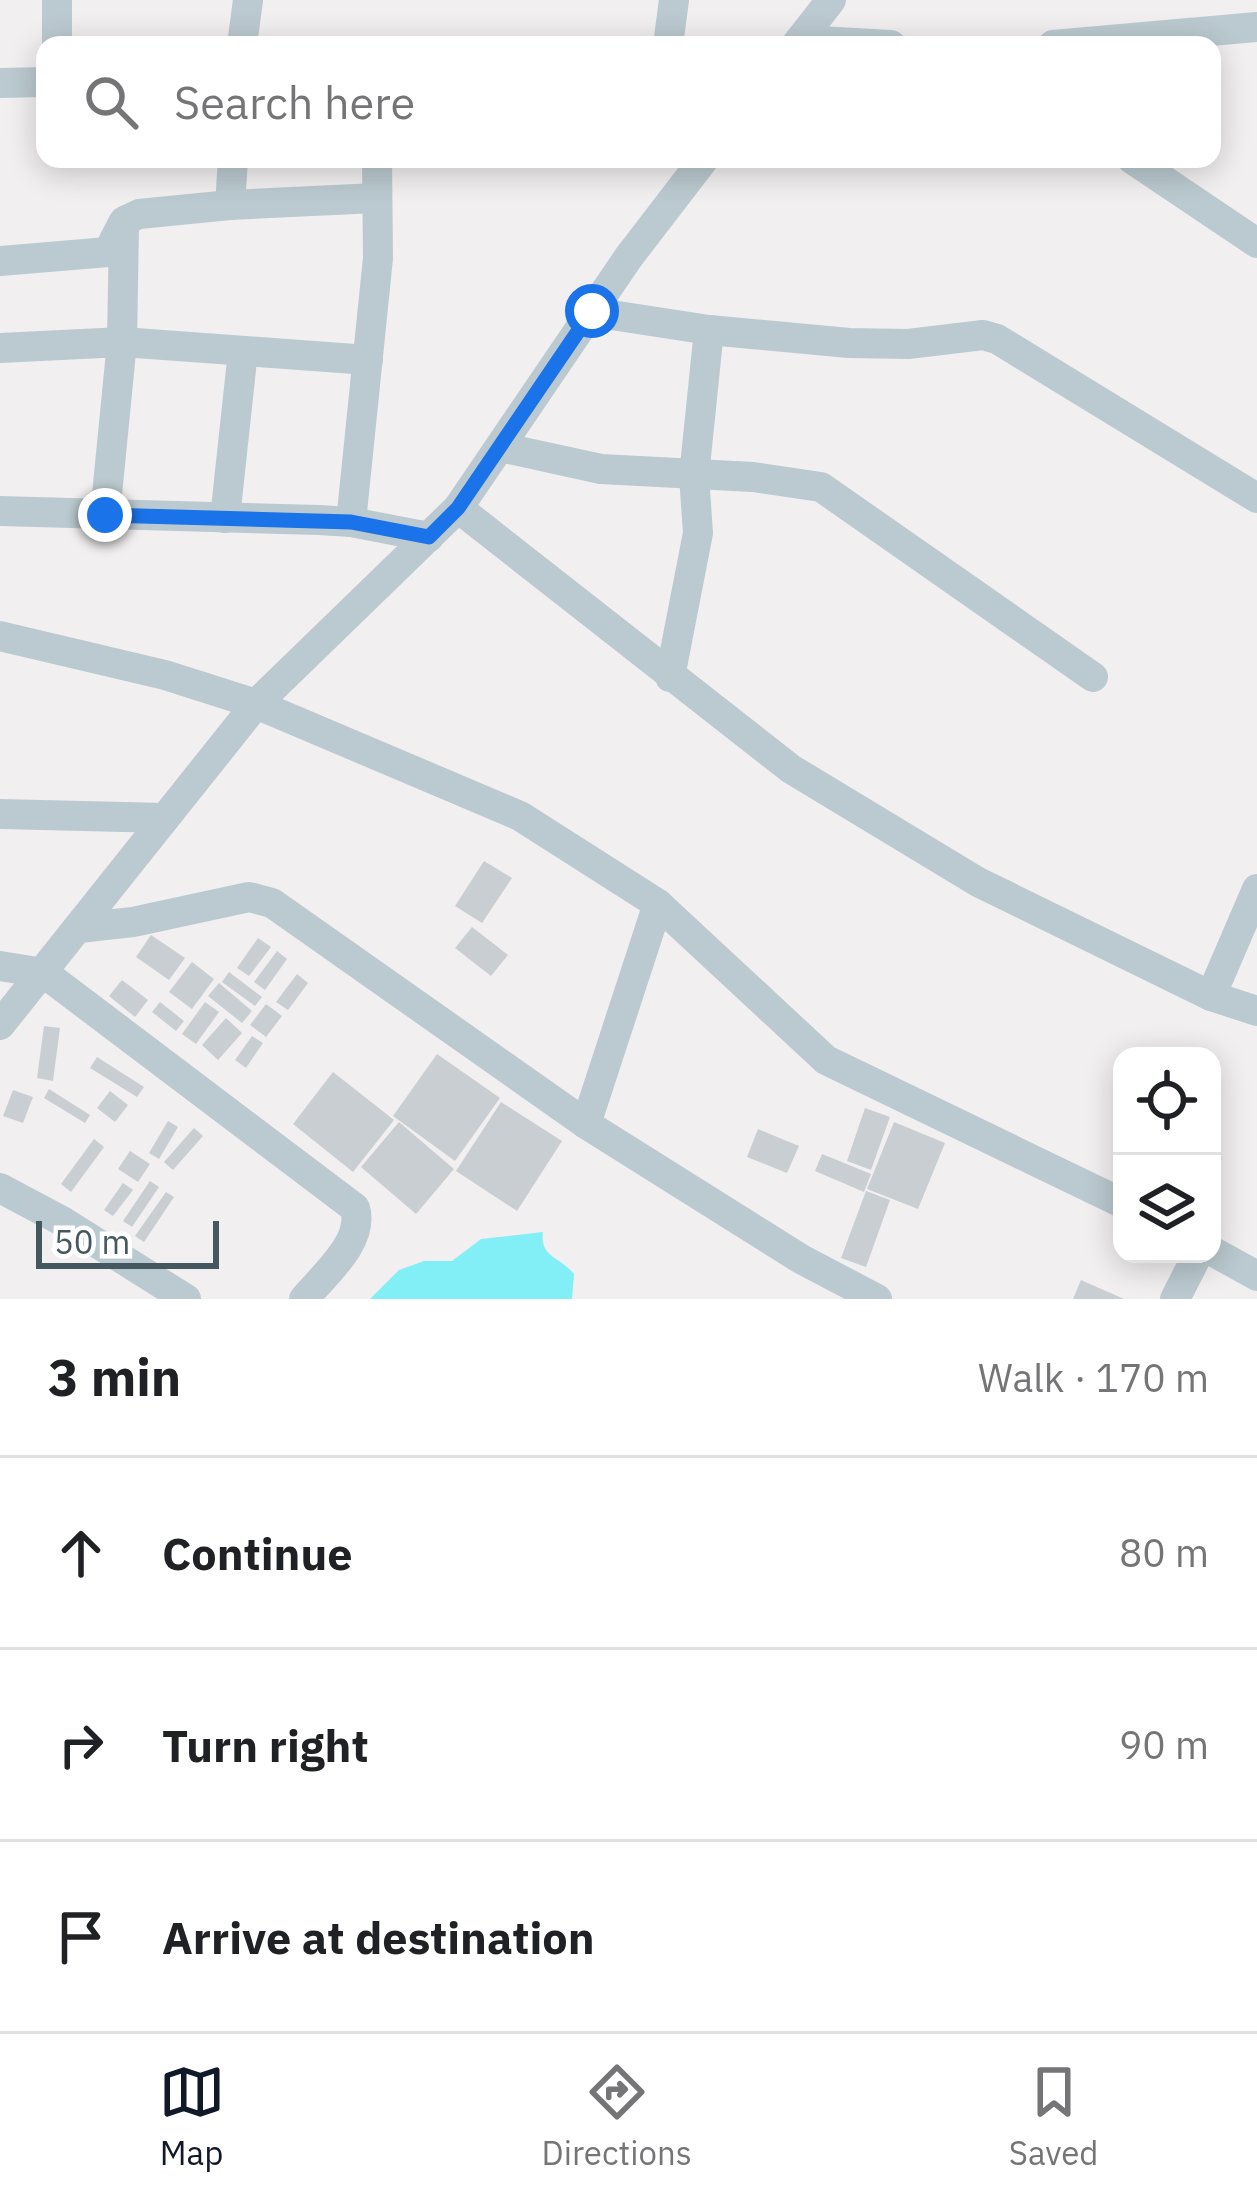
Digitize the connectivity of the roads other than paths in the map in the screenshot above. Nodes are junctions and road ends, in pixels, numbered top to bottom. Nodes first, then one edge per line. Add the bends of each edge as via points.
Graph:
1 (57, 0) edge
2 (248, 0) edge
3 (674, 0) edge
4 (831, 0) edge
5 (1257, 27) edge
6 (57, 36) edge
7 (243, 36) edge
8 (669, 36) edge
9 (803, 36) edge
10 (1155, 36) edge
11 (36, 82) edge
12 (0, 83) edge
13 (232, 168) edge
14 (377, 168) edge
15 (1145, 168) edge
16 (684, 172) edge
17 (377, 198) junction
18 (230, 205) junction
19 (124, 221) junction
20 (1257, 243) edge
21 (1, 260) edge
22 (0, 273) edge
23 (592, 311) junction
24 (709, 330) junction
25 (122, 342) junction
26 (0, 348) edge
27 (243, 351) junction
28 (368, 360) junction
29 (500, 447) junction
30 (694, 476) junction
31 (1257, 498) edge
32 (458, 508) junction
33 (0, 512) edge
34 (105, 515) junction
35 (225, 518) junction
36 (351, 522) junction
37 (429, 537) junction
38 (0, 636) edge
39 (670, 676) junction
40 (1093, 677) dead end
41 (256, 704) junction
42 (0, 814) edge
43 (165, 818) junction
44 (1257, 889) edge
45 (658, 904) junction
46 (79, 928) junction
47 (0, 966) edge
48 (44, 973) junction
49 (1211, 996) junction
50 (1257, 1011) edge
51 (0, 1024) edge
52 (586, 1124) junction
53 (0, 1188) edge
54 (1113, 1199) edge
55 (1221, 1256) edge
56 (1193, 1263) edge
57 (1257, 1276) edge
58 (185, 1299) edge
59 (304, 1299) edge
60 (877, 1299) edge
61 (1175, 1299) edge

1 - 6 street
2 - 7 street
3 - 8 street
4 - 9 street
5 - 10 street
11 - 12 street
13 - 18 street
14 - 17 street
15 - 20 street
16 - 23 street
17 - 18 street
17 - 28 street
18 - 19 street
19 - 21 street via 108,252
19 - 25 street
21 - 22 street
23 - 24 street
23 - 29 street
24 - 30 street
24 - 31 street via 849,344 997,338
25 - 26 street
25 - 27 street
25 - 34 street
27 - 28 street
27 - 35 street
28 - 36 street
29 - 30 street via 601,469
29 - 32 street
30 - 39 street via 698,533
30 - 40 street via 821,487
32 - 37 street
32 - 39 street
33 - 34 street
34 - 35 street
35 - 36 street
36 - 37 street
37 - 41 street
38 - 41 street
39 - 49 street via 791,769 978,882
41 - 43 street
41 - 45 street via 520,816
42 - 43 street
43 - 46 street
44 - 49 street
45 - 52 street
45 - 54 street via 826,1060
46 - 48 street
46 - 52 street via 249,897 272,903
47 - 48 street
48 - 51 street
48 - 59 street via 355,1208 352,1239
49 - 50 street
52 - 60 street
53 - 58 street
55 - 57 street
56 - 61 street

